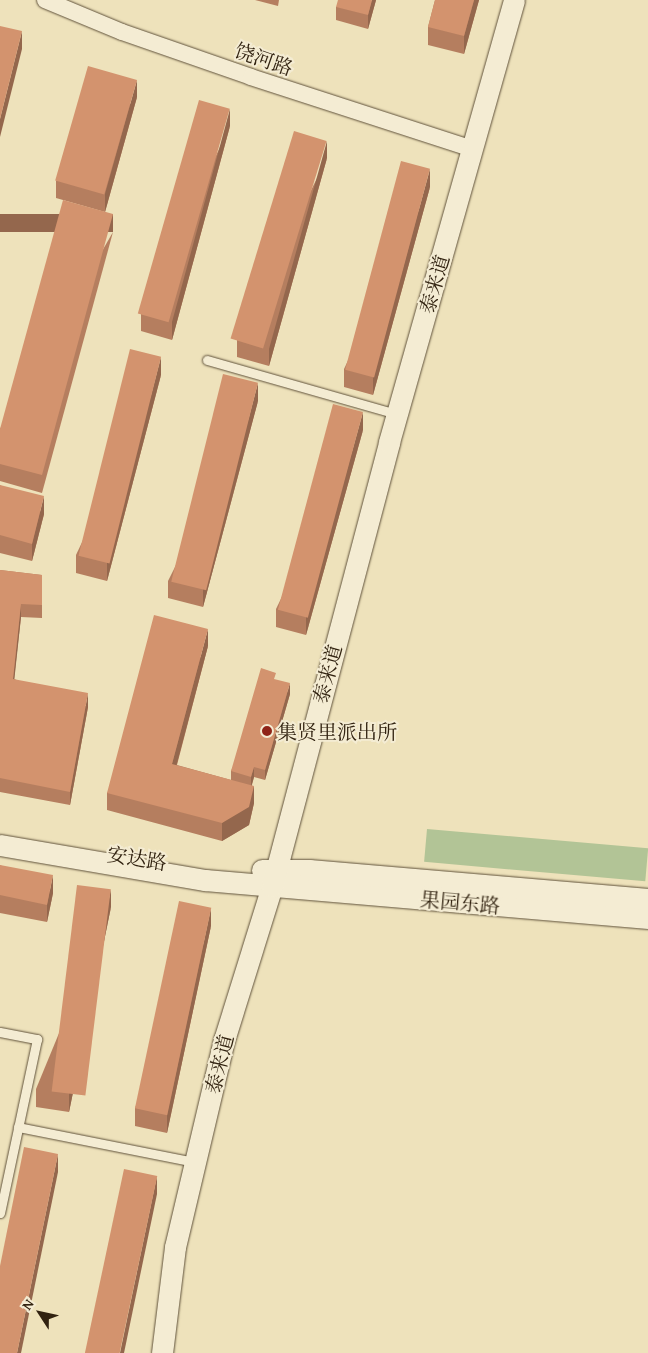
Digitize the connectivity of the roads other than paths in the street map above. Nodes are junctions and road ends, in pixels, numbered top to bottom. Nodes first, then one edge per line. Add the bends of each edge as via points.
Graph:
1 (45, 0) edge
2 (514, 0) edge
3 (62, 3) edge
4 (472, 149) junction
5 (207, 360) dead end
6 (397, 414) junction
7 (0, 835) edge
8 (0, 845) edge
9 (273, 878) junction
10 (648, 899) edge
11 (648, 918) edge
12 (0, 1032) edge
13 (18, 1127) junction
14 (195, 1162) junction
15 (0, 1213) edge
16 (162, 1353) edge

1 - 3 street, 饶河路
2 - 4 street, 泰来道
3 - 4 street, 饶河路 via 122,32
4 - 6 street, 泰来道
5 - 6 lane
6 - 9 street, 泰来道
7 - 9 street, 安达路
8 - 9 street, 安达路 via 205,880
9 - 10 street, 果园东路 via 336,872
9 - 11 street, 果园东路
9 - 14 street, 泰来道 via 224,1040
12 - 13 lane via 37,1039
13 - 14 lane
13 - 15 lane
14 - 16 street, 泰来道 via 175,1247

